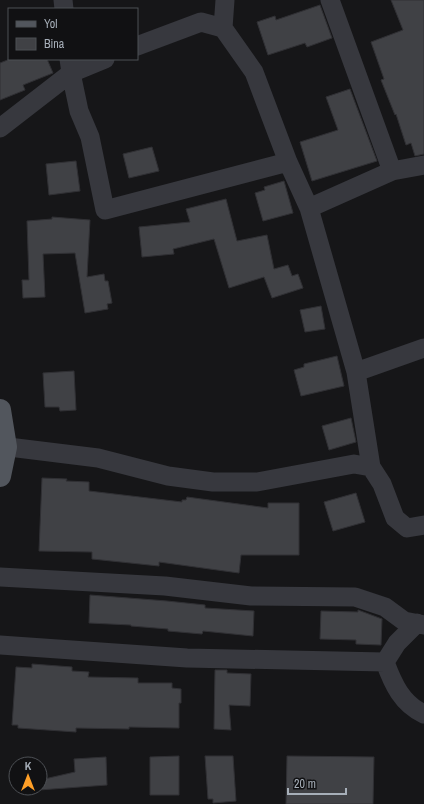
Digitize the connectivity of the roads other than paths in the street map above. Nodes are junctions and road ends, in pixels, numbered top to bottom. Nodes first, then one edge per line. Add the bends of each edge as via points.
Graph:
1 (225, 0) edge
2 (330, 0) edge
3 (223, 28) junction
4 (138, 46) edge
5 (100, 60) edge
6 (70, 66) edge
7 (0, 128) edge
8 (288, 162) junction
9 (424, 165) edge
10 (392, 170) junction
11 (309, 208) junction
12 (424, 348) edge
13 (356, 372) junction
14 (0, 410) edge
15 (3, 446) edge
16 (372, 467) junction
17 (0, 476) edge
18 (424, 525) edge
19 (0, 577) edge
20 (421, 624) edge
21 (0, 645) edge
22 (385, 662) junction
23 (424, 714) edge

1 - 3 street
2 - 10 street
3 - 4 street via 201,22
3 - 8 street via 254,72
5 - 6 street
6 - 7 street
6 - 8 street via 79,111 90,137 104,210
8 - 11 street
9 - 10 street
10 - 11 street
11 - 13 street
12 - 13 street
13 - 16 street
14 - 15 main road
15 - 16 street via 98,458 168,476 213,482 257,482 354,464
15 - 17 main road
16 - 18 street via 382,484 395,518 407,528
19 - 20 street via 165,586 251,596 356,598 385,606 404,621
20 - 22 street via 397,643
21 - 22 street via 187,658
22 - 23 street via 403,700

